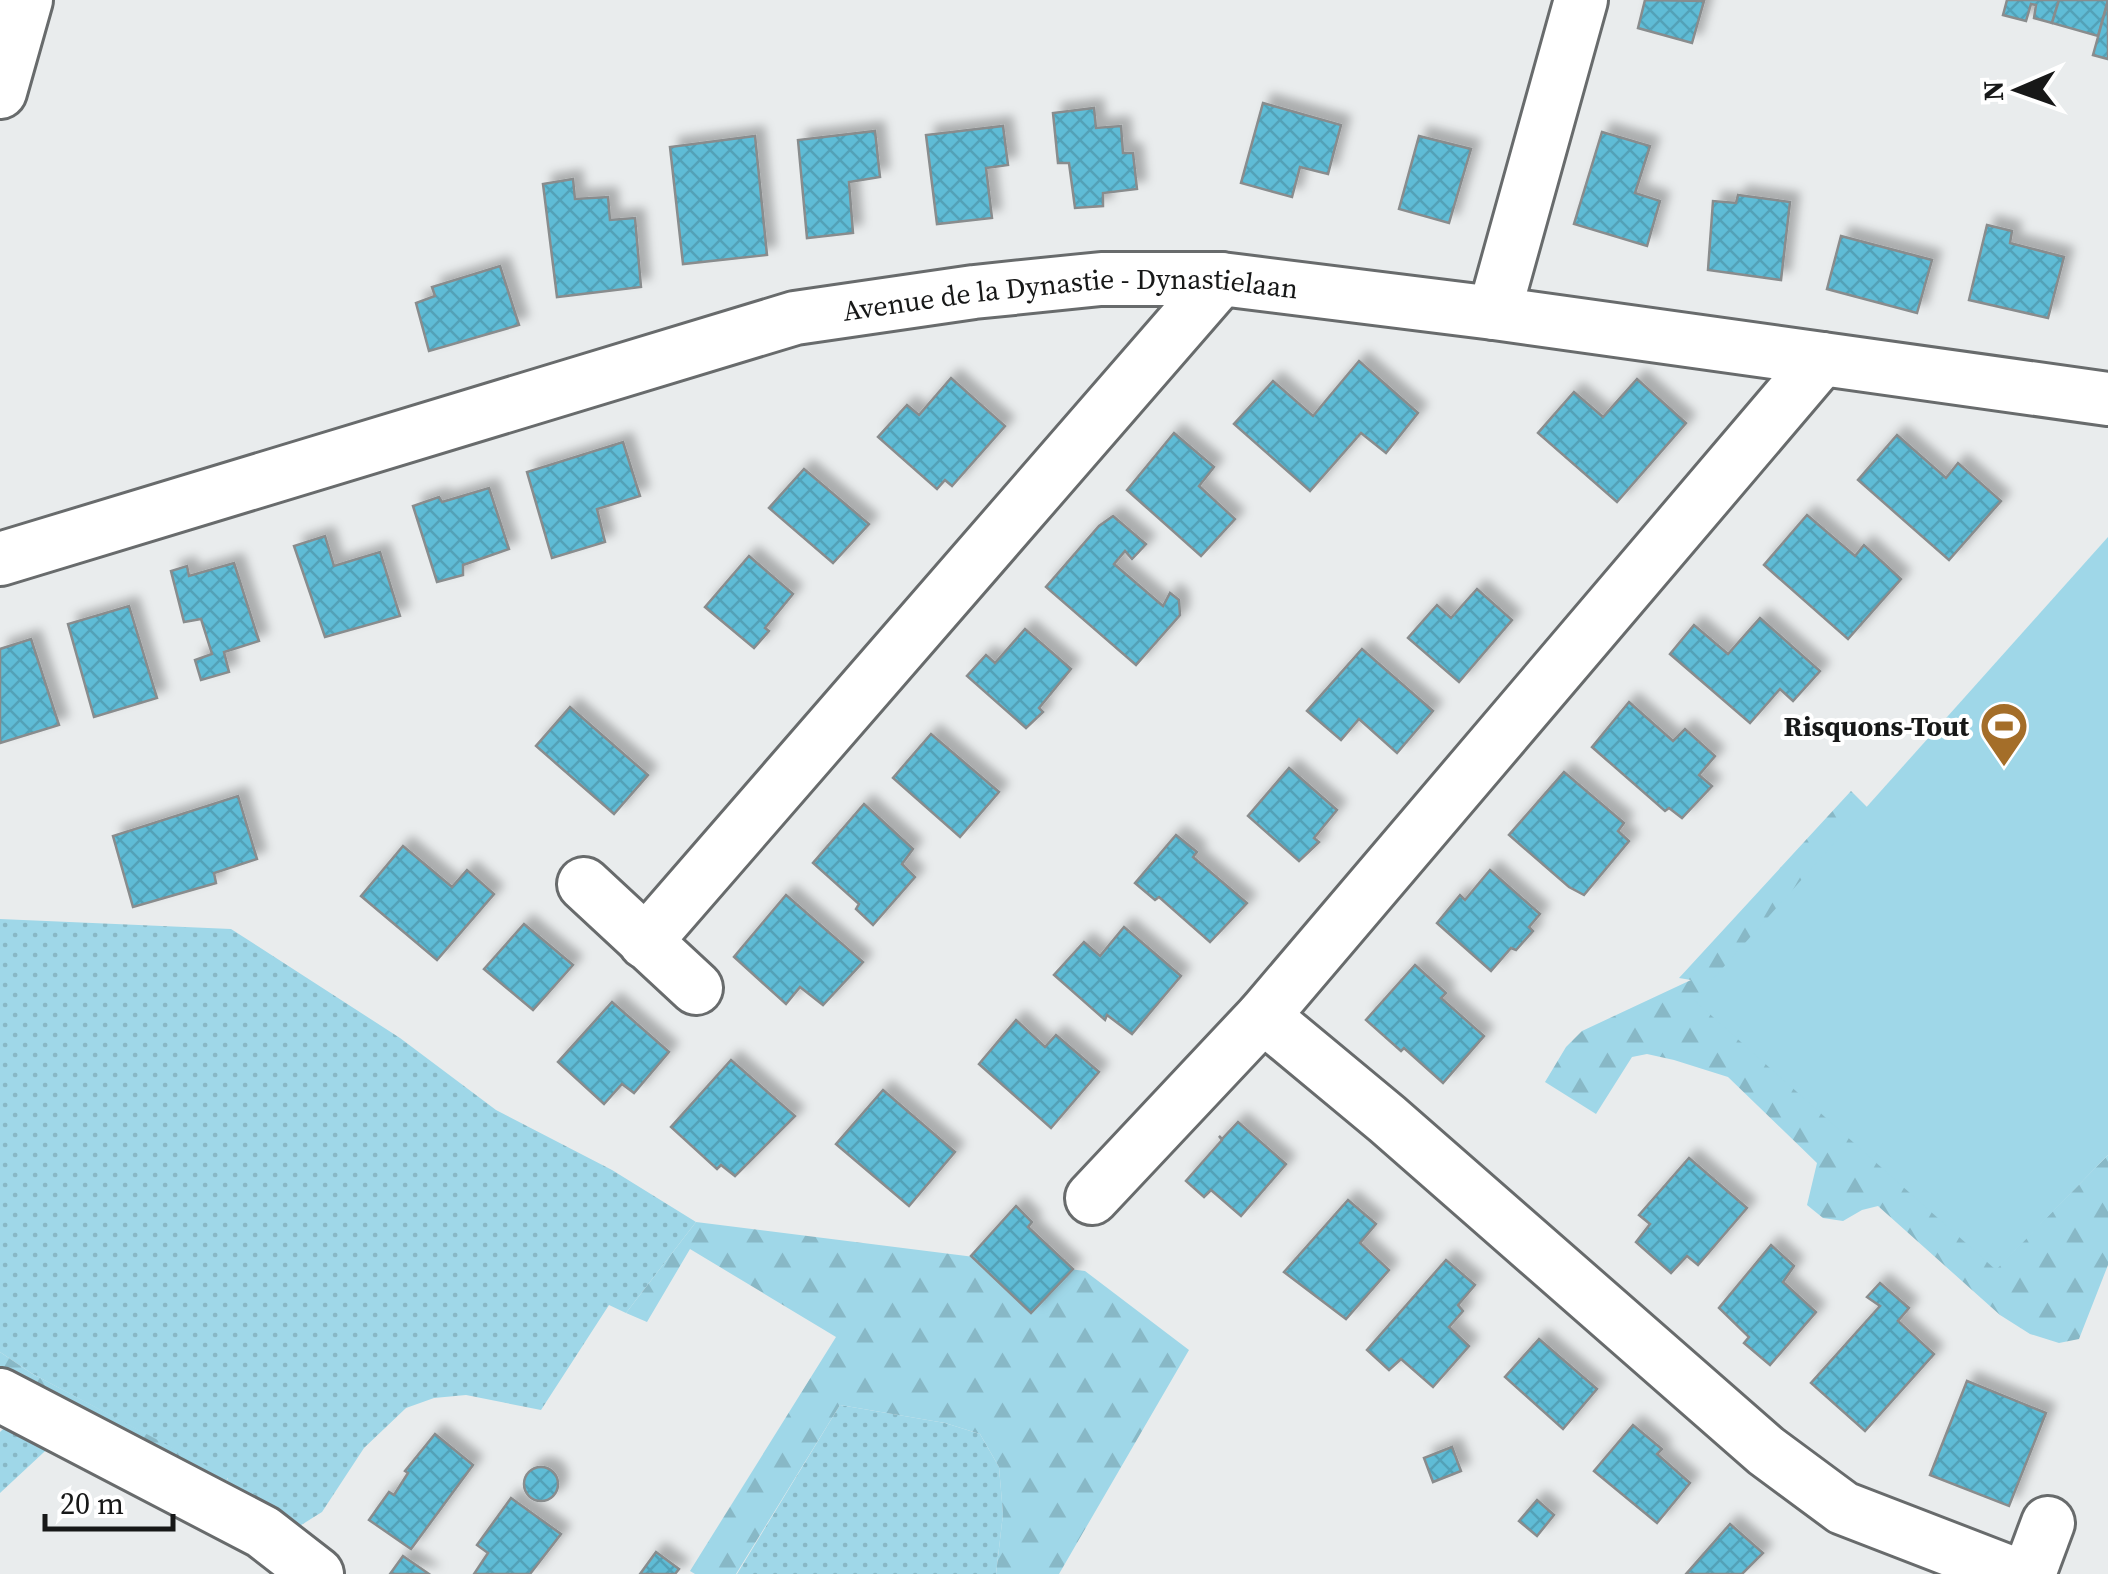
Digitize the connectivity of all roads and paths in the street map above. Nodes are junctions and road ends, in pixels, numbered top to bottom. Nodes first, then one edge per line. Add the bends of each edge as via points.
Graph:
1 (26, 0) edge
2 (1580, 0) edge
3 (0, 92) edge
4 (1221, 279) junction
5 (1494, 313) junction
6 (1822, 358) junction
7 (2108, 398) edge
8 (0, 559) edge
9 (584, 884) dead end
10 (645, 942) junction
11 (696, 988) dead end
12 (1263, 1016) junction
13 (1092, 1198) dead end
14 (0, 1395) edge
15 (2048, 1523) dead end
16 (317, 1574) edge
17 (2014, 1574) edge
18 (2029, 1574) edge

1 - 3 street
2 - 5 street
4 - 5 street, Avenue de la Dynastie - Dynastielaan
4 - 8 street, Avenue de la Dynastie - Dynastielaan via 1101,280 795,318
4 - 10 street
5 - 6 street, Avenue de la Dynastie - Dynastielaan
6 - 7 street, Avenue de la Dynastie - Dynastielaan
6 - 12 street
9 - 10 street
10 - 11 street
12 - 13 street
12 - 17 street via 1766,1451 1842,1508
14 - 16 street via 263,1532
15 - 18 street

